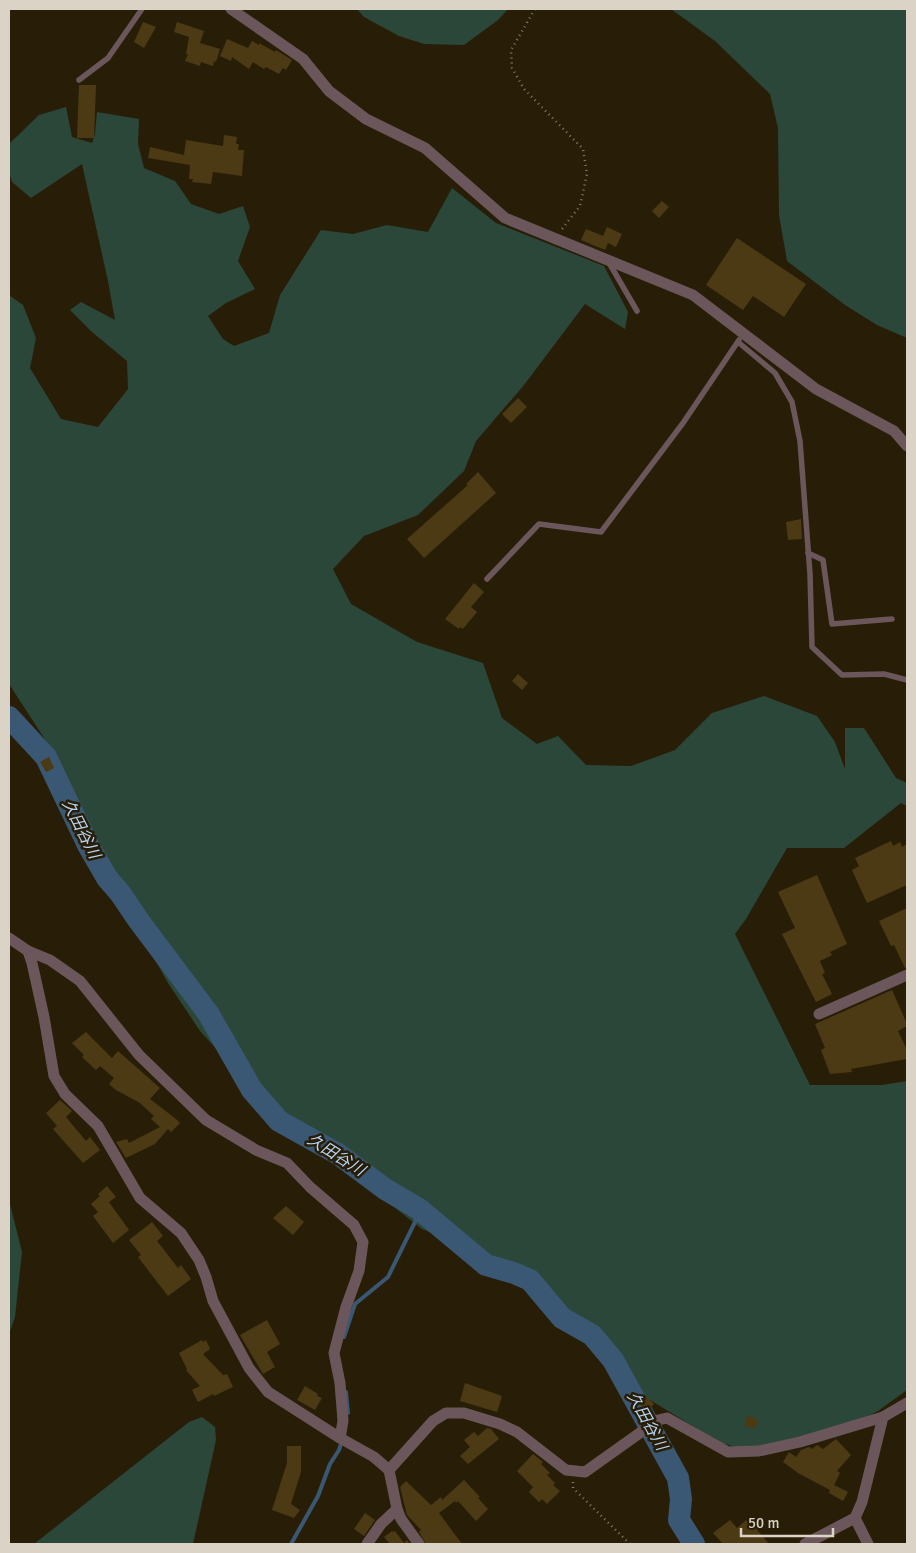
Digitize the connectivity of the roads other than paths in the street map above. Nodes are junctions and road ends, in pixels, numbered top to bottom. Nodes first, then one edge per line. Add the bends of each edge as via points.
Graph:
1 (142, 9) edge
2 (230, 9) edge
3 (79, 80) dead end
4 (607, 260) junction
5 (637, 312) dead end
6 (740, 338) junction
7 (907, 446) edge
8 (808, 553) junction
9 (487, 579) dead end
10 (892, 619) dead end
11 (907, 680) edge
12 (9, 938) edge
13 (28, 950) junction
14 (907, 975) edge
15 (819, 1014) dead end
16 (907, 1403) edge
17 (883, 1417) junction
18 (340, 1438) junction
19 (389, 1470) junction
20 (396, 1509) junction
21 (855, 1518) junction
22 (367, 1544) edge
23 (419, 1544) edge
24 (805, 1544) edge
25 (868, 1544) edge

1 - 3 lane via 108,58
2 - 4 street via 303,59 329,90 366,119 425,148 505,218
4 - 5 lane
4 - 6 street via 692,295
6 - 7 street via 816,389 894,431
6 - 8 lane via 775,373 792,402 800,441
6 - 9 lane via 682,424 601,532 539,524
8 - 10 lane via 823,560 832,624
8 - 11 lane via 812,647 842,675 884,674
12 - 13 street
13 - 18 street via 54,1076 65,1094 98,1126 140,1198 182,1233 199,1260 213,1302 249,1368 268,1392
13 - 18 street via 50,960 80,981 139,1055 206,1120 256,1150 287,1163 354,1225 362,1242 359,1271 334,1354 343,1422
14 - 15 street
16 - 17 street
17 - 19 street via 800,1442 759,1451 728,1452 668,1418 658,1420 585,1472 566,1470 517,1432 500,1424 464,1413 446,1413 433,1421
17 - 21 street
18 - 19 street via 374,1457
19 - 20 street
20 - 22 street
20 - 23 street
21 - 24 street
21 - 25 street

